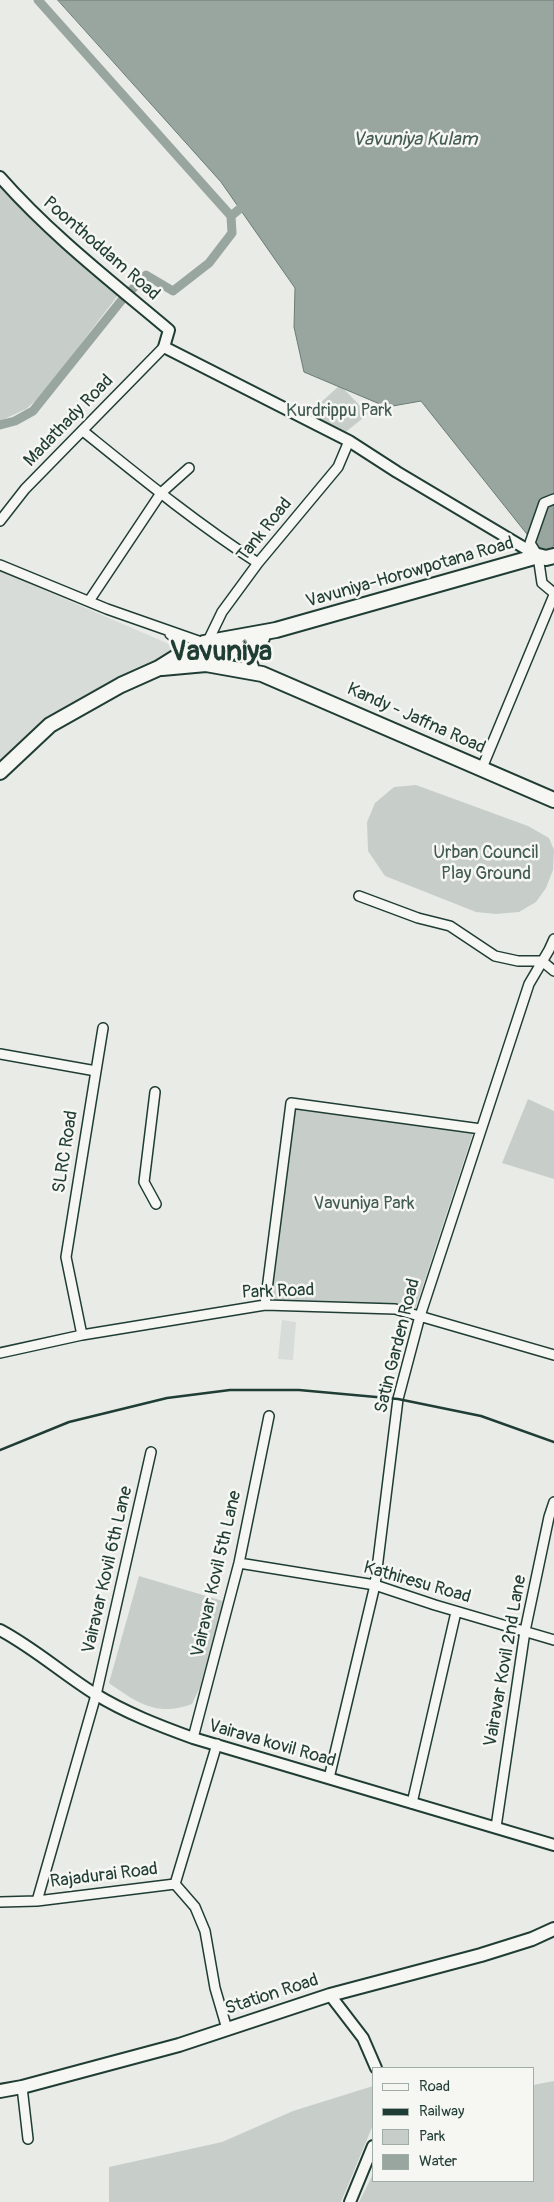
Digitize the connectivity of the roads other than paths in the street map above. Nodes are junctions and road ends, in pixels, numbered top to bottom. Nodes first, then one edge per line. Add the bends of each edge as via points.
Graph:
1 (0, 177) edge
2 (164, 347) junction
3 (83, 431) junction
4 (350, 441) junction
5 (189, 468) dead end
6 (161, 494) junction
7 (554, 499) edge
8 (0, 521) edge
9 (548, 558) edge
10 (258, 563) junction
11 (0, 565) edge
12 (554, 594) edge
13 (89, 600) junction
14 (276, 630) junction
15 (166, 631) junction
16 (205, 643) junction
17 (249, 644) junction
18 (189, 650) junction
19 (228, 654) junction
20 (206, 664) junction
21 (159, 668) junction
22 (257, 670) junction
23 (482, 768) junction
24 (0, 772) edge
25 (554, 800) edge
26 (360, 896) dead end
27 (554, 938) edge
28 (542, 961) junction
29 (554, 971) edge
30 (103, 1028) dead end
31 (0, 1054) edge
32 (96, 1071) junction
33 (155, 1092) dead end
34 (480, 1129) junction
35 (156, 1204) dead end
36 (265, 1305) junction
37 (420, 1316) junction
38 (82, 1335) junction
39 (0, 1354) edge
40 (554, 1355) edge
41 (269, 1416) dead end
42 (151, 1452) dead end
43 (554, 1502) edge
44 (238, 1563) junction
45 (375, 1585) junction
46 (456, 1612) junction
47 (0, 1630) edge
48 (525, 1631) junction
49 (554, 1640) edge
50 (96, 1695) junction
51 (193, 1738) junction
52 (217, 1744) junction
53 (329, 1778) junction
54 (412, 1802) junction
55 (496, 1827) junction
56 (554, 1845) edge
57 (175, 1884) junction
58 (37, 1901) junction
59 (0, 1902) edge
60 (554, 1929) edge
61 (330, 1995) junction
62 (227, 2029) junction
63 (376, 2067) edge
64 (22, 2087) junction
65 (0, 2091) edge
66 (28, 2139) dead end
67 (372, 2148) edge
68 (350, 2202) edge

1 - 2 street, Poonthoddam Road via 18,198 169,330
2 - 3 street, Madathady Road
2 - 4 street
3 - 6 street
3 - 8 street, Madathady Road via 25,489
4 - 9 street via 397,472
4 - 10 street, Tank Road via 338,467
5 - 6 street
6 - 10 street
6 - 13 street
7 - 9 street via 544,503 530,543
9 - 12 street via 542,583
9 - 14 highway, Vavuniya-Horowpotana Road
10 - 16 street, Tank Road via 222,612
11 - 13 street
12 - 23 street
13 - 15 street
14 - 16 highway, Vavuniya-Horowpotana Road
14 - 17 highway, Vavuniya-Horowpotana Road
15 - 16 street
15 - 18 street
16 - 18 highway, Vavuniya-Horowpotana Road
16 - 19 highway, Kandy - Jaffna Road
17 - 19 highway, Vavuniya-Horowpotana Road
17 - 22 highway via 248,660
18 - 20 highway
18 - 21 highway, Vavuniya-Horowpotana Road
19 - 20 highway, Vavuniya-Horowpotana Road
19 - 22 highway, Kandy - Jaffna Road
20 - 21 highway
20 - 22 highway, Kandy - Jaffna Road
21 - 24 highway via 121,685 50,725
22 - 23 highway, Kandy - Jaffna Road
23 - 25 highway, Kandy - Jaffna Road
26 - 28 street via 418,918 450,926 495,956 518,961
27 - 28 street, Satin Garden Road
28 - 29 street
28 - 34 street, Satin Garden Road via 529,984
30 - 32 street, SLRC Road
31 - 32 street
32 - 38 street, SLRC Road via 66,1256
33 - 35 street via 144,1182
34 - 36 street via 291,1103
34 - 37 street, Satin Garden Road
36 - 37 street, Park Road via 395,1309
36 - 38 street, Park Road
37 - 40 street, Park Road
37 - 45 street, Satin Garden Road via 398,1399
38 - 39 street, Park Road
41 - 44 street, Vairavar Kovil 5th Lane
42 - 50 street, Vairavar Kovil 6th Lane
43 - 48 street, Vairavar Kovil 2nd Lane
44 - 45 street, Kathiresu Road
44 - 51 street, Vairavar Kovil 5th Lane
45 - 46 street, Kathiresu Road
45 - 53 street, Satin Garden Road
46 - 48 street, Kathiresu Road
46 - 54 street
47 - 50 street, Vairava kovil Road
48 - 49 street, Kathiresu Road
48 - 55 street, Vairavar Kovil 2nd Lane
50 - 51 street, Vairava kovil Road via 142,1719
50 - 58 street, Vairavar Kovil 6th Lane
51 - 52 street, Vairava kovil Road
52 - 53 street, Vairava kovil Road
52 - 57 street
53 - 54 street, Vairava kovil Road
54 - 55 street, Vairava kovil Road
55 - 56 street, Vairava kovil Road
57 - 58 street, Rajadurai Road
57 - 62 street, Rajadurai Road via 195,1908 204,1931
58 - 59 street, Rajadurai Road
60 - 61 main road, Station Road via 481,1955
61 - 62 main road, Station Road
61 - 63 street via 362,2038
62 - 64 main road, Station Road
64 - 65 main road, Station Road
64 - 66 street
67 - 68 street

